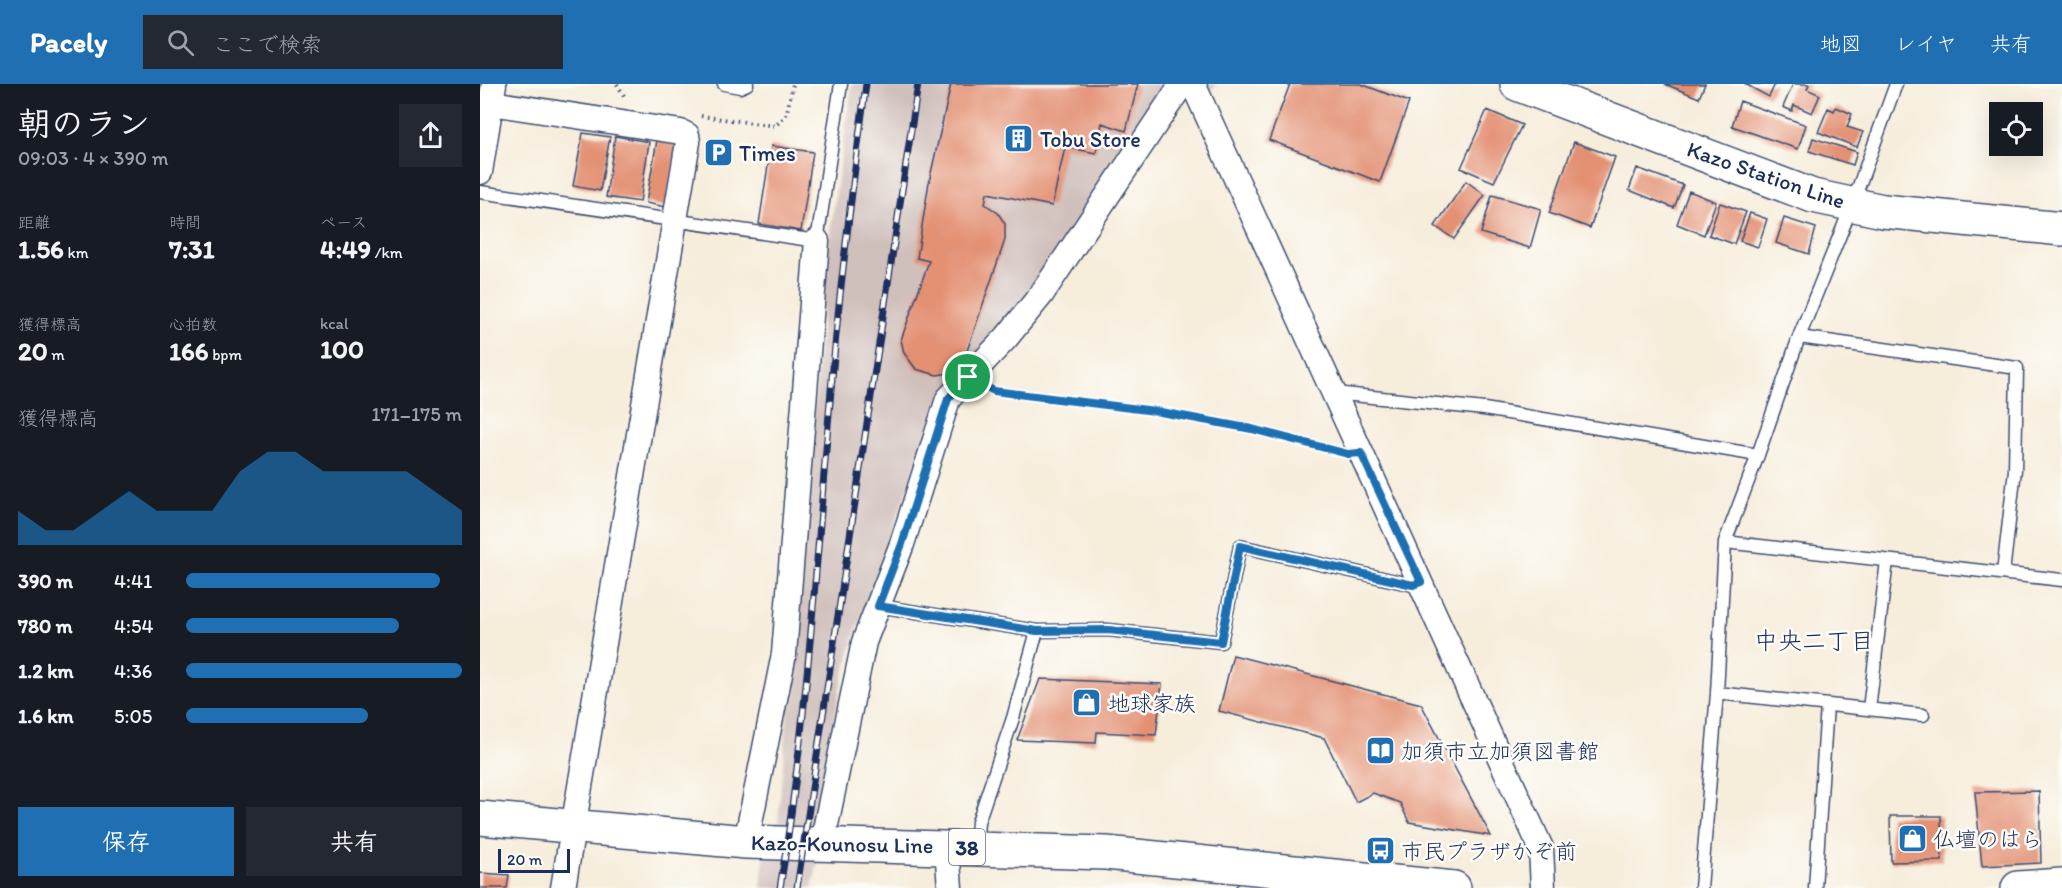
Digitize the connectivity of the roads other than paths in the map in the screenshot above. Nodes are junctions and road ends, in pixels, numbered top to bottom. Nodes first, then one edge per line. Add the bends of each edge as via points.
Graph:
1 (724, 84) edge
2 (747, 84) edge
3 (841, 84) edge
4 (1182, 84) edge
5 (1193, 84) edge
6 (1517, 84) edge
7 (1896, 84) edge
8 (493, 94) edge
9 (480, 172) edge
10 (480, 192) edge
11 (1852, 205) junction
12 (674, 221) junction
13 (2062, 229) edge
14 (817, 241) junction
15 (1799, 337) junction
16 (1335, 393) junction
17 (1758, 455) junction
18 (1725, 542) junction
19 (1887, 561) junction
20 (2003, 573) junction
21 (2062, 580) edge
22 (1421, 582) junction
23 (878, 606) junction
24 (1037, 631) junction
25 (1717, 693) junction
26 (1827, 705) junction
27 (1869, 709) junction
28 (1923, 715) dead end
29 (480, 818) edge
30 (572, 828) junction
31 (746, 842) junction
32 (822, 844) junction
33 (962, 847) junction
34 (1375, 884) edge
35 (2062, 885) edge
36 (563, 888) edge
37 (950, 888) edge
38 (1454, 888) edge
39 (1544, 888) edge
40 (1701, 888) edge
41 (1815, 888) edge
42 (2018, 888) edge

1 - 2 lane
3 - 14 lane
4 - 23 street via 1041,295 948,399
5 - 16 street
6 - 11 main road, Kazo Station Line via 1813,196
7 - 11 lane
8 - 9 street
8 - 12 street via 687,135
10 - 12 lane
11 - 13 main road, Kazo Station Line
11 - 15 lane
12 - 14 lane
12 - 30 street
14 - 31 street via 784,654
15 - 17 lane
15 - 20 lane via 2017,368 2015,470
16 - 17 lane via 1484,408
16 - 22 street
17 - 18 lane
18 - 19 lane
18 - 25 lane
19 - 20 lane
19 - 27 lane
20 - 21 lane
22 - 24 lane via 1413,585 1240,546 1221,642 1108,630
22 - 39 street via 1541,848
23 - 24 lane
23 - 32 street via 862,651
24 - 33 lane via 978,822
25 - 26 lane
25 - 40 lane
26 - 27 lane
26 - 41 lane
27 - 28 lane
29 - 30 main road, Kazo-Kounosu Line / 38
30 - 31 main road, Kazo-Kounosu Line / 38
30 - 36 street
31 - 32 main road, Kazo-Kounosu Line / 38
32 - 33 main road, Kazo-Kounosu Line / 38
33 - 34 main road, Kazo-Kounosu Line / 38 via 1106,853
33 - 37 street
34 - 38 main road, Kazo-Kounosu Line / 38
35 - 42 main road

